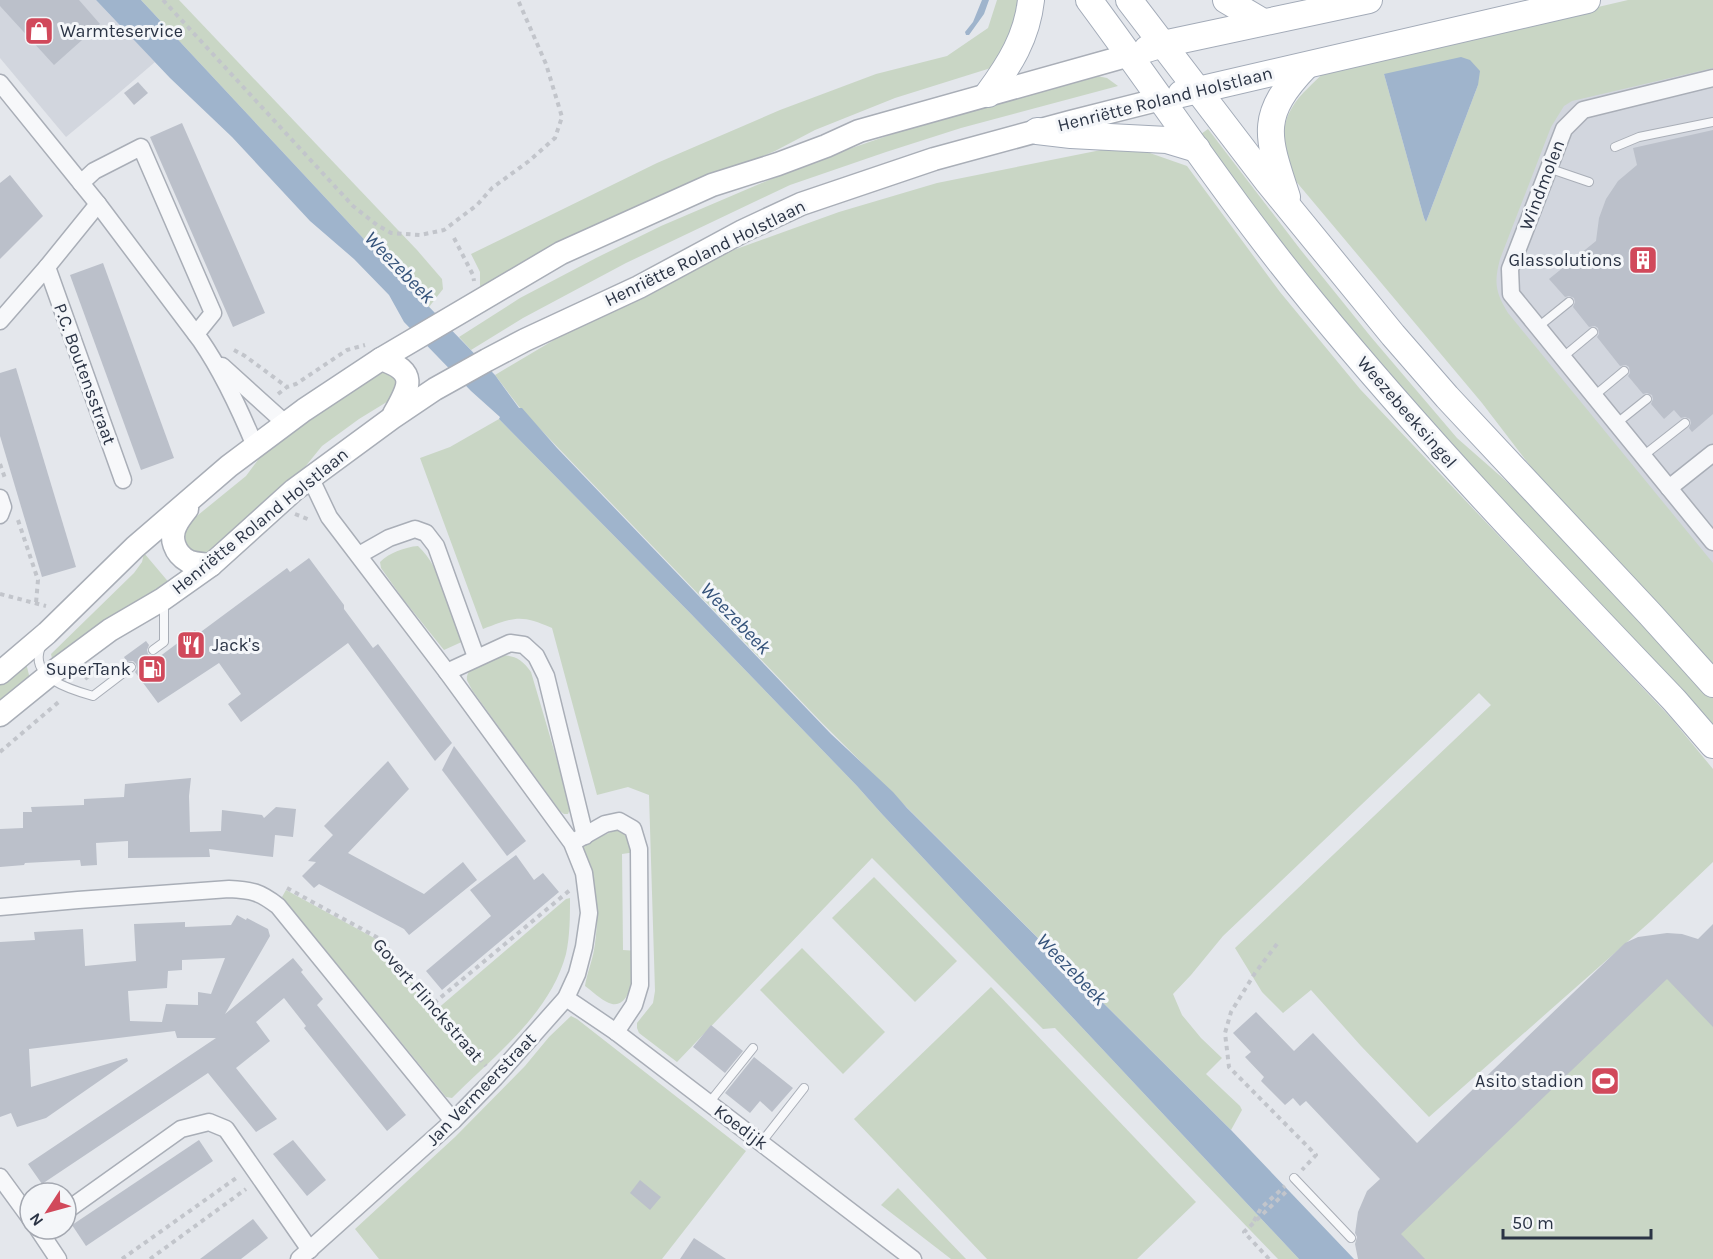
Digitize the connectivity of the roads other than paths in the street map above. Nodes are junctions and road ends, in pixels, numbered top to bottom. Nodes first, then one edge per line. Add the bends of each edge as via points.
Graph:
1 (1031, 0) edge
2 (1089, 0) edge
3 (1129, 0) edge
4 (1226, 0) edge
5 (1370, 0) edge
6 (1587, 0) edge
7 (1263, 22) junction
8 (1162, 44) junction
9 (1130, 55) junction
10 (1306, 66) junction
11 (1713, 78) edge
12 (0, 83) edge
13 (1196, 90) junction
14 (988, 94) junction
15 (1161, 99) junction
16 (1713, 122) edge
17 (1037, 131) junction
18 (1615, 147) dead end
19 (1197, 150) junction
20 (1548, 168) junction
21 (1588, 182) dead end
22 (81, 183) junction
23 (98, 204) junction
24 (1291, 209) junction
25 (47, 267) junction
26 (1569, 302) dead end
27 (0, 321) edge
28 (1538, 327) junction
29 (1593, 332) dead end
30 (198, 338) junction
31 (212, 357) junction
32 (1563, 357) junction
33 (381, 359) junction
34 (1624, 371) dead end
35 (1594, 396) junction
36 (1647, 399) dead end
37 (392, 418) junction
38 (285, 423) junction
39 (1617, 423) junction
40 (1685, 423) dead end
41 (255, 446) junction
42 (1713, 453) edge
43 (1643, 456) junction
44 (123, 480) dead end
45 (302, 483) junction
46 (1669, 488) junction
47 (3, 492) edge
48 (197, 493) junction
49 (0, 515) edge
50 (1713, 542) edge
51 (359, 555) junction
52 (212, 565) junction
53 (163, 598) junction
54 (47, 633) junction
55 (153, 650) dead end
56 (476, 657) junction
57 (131, 667) dead end
58 (447, 672) junction
59 (0, 673) edge
60 (48, 676) junction
61 (1713, 684) edge
62 (0, 715) edge
63 (1713, 745) edge
64 (578, 839) junction
65 (0, 907) edge
66 (566, 998) junction
67 (616, 1032) junction
68 (753, 1048) dead end
69 (804, 1088) dead end
70 (709, 1103) junction
71 (453, 1121) junction
72 (761, 1143) junction
73 (0, 1177) edge
74 (1291, 1183) road end
75 (18, 1201) edge
76 (78, 1202) edge
77 (1351, 1238) dead end
78 (46, 1241) edge
79 (305, 1255) edge
80 (909, 1258) edge
81 (58, 1259) edge

1 - 14 main road via 1022,39 1009,66
2 - 9 main road, Weezebeeksingel
3 - 8 main road
4 - 7 main road
5 - 7 main road
6 - 10 main road, Henriëtte Roland Holstlaan
7 - 8 main road
8 - 9 main road
8 - 13 main road
9 - 14 main road
9 - 15 main road, Weezebeeksingel
10 - 13 main road, Henriëtte Roland Holstlaan
10 - 24 main road via 1283,92 1270,131 1273,154
11 - 20 street, Windmolen via 1582,110 1564,129
12 - 22 street
13 - 15 main road, Henriëtte Roland Holstlaan
13 - 24 main road
14 - 33 main road via 859,131 778,164 712,185 561,253
15 - 17 main road, Henriëtte Roland Holstlaan
15 - 19 main road, Weezebeeksingel
16 - 18 lane via 1639,137
17 - 19 main road via 1167,140
17 - 37 main road, Henriëtte Roland Holstlaan via 934,159 801,204 525,340
19 - 63 main road, Weezebeeksingel via 1313,303 1428,438
20 - 21 lane
20 - 28 street, Windmolen via 1510,268 1511,294
22 - 23 street
22 - 30 street via 94,171 141,147 213,313
23 - 25 street
23 - 30 street
24 - 61 main road via 1447,397
25 - 27 street
25 - 44 street, P.C. Boutensstraat
26 - 28 lane
28 - 32 street, Windmolen
29 - 32 lane
30 - 31 street
31 - 38 street
31 - 41 street
32 - 35 street, Windmolen
33 - 37 main road via 404,371 408,382
33 - 38 main road
34 - 35 lane
35 - 39 street, Windmolen
36 - 39 lane
37 - 45 main road, Henriëtte Roland Holstlaan
38 - 41 main road
39 - 43 street, Windmolen
40 - 43 lane
41 - 48 main road
42 - 46 street
43 - 46 street, Windmolen
45 - 51 street, Jan Vermeerstraat
45 - 52 main road, Henriëtte Roland Holstlaan
46 - 50 street, Windmolen
47 - 49 street
48 - 52 main road via 176,524 173,541 185,559
48 - 54 main road
51 - 56 street via 415,529 426,533 436,546
51 - 58 street, Jan Vermeerstraat
52 - 53 main road, Henriëtte Roland Holstlaan
53 - 55 lane via 164,642
53 - 60 main road, Henriëtte Roland Holstlaan via 110,630
54 - 59 main road
54 - 60 lane via 38,658
56 - 58 street, Jan Vermeerstraat
56 - 64 street, Jan Vermeerstraat via 510,643 524,645 536,656 546,676
57 - 60 lane via 93,696 57,684
58 - 64 street, Jan Vermeerstraat
60 - 62 main road, Henriëtte Roland Holstlaan
64 - 66 street, Jan Vermeerstraat via 589,913 577,974
64 - 67 street via 619,821 633,829 639,849 640,985 634,1005
65 - 71 street via 229,889 263,895 278,906
66 - 67 street, Koedijk
66 - 71 street, Jan Vermeerstraat
67 - 70 street, Koedijk
68 - 70 lane
69 - 72 lane
70 - 72 street, Koedijk
71 - 79 street, Jan Vermeerstraat
72 - 80 street, Koedijk
73 - 75 street
74 - 77 lane
76 - 79 street via 181,1129 208,1122 226,1129
78 - 81 street

